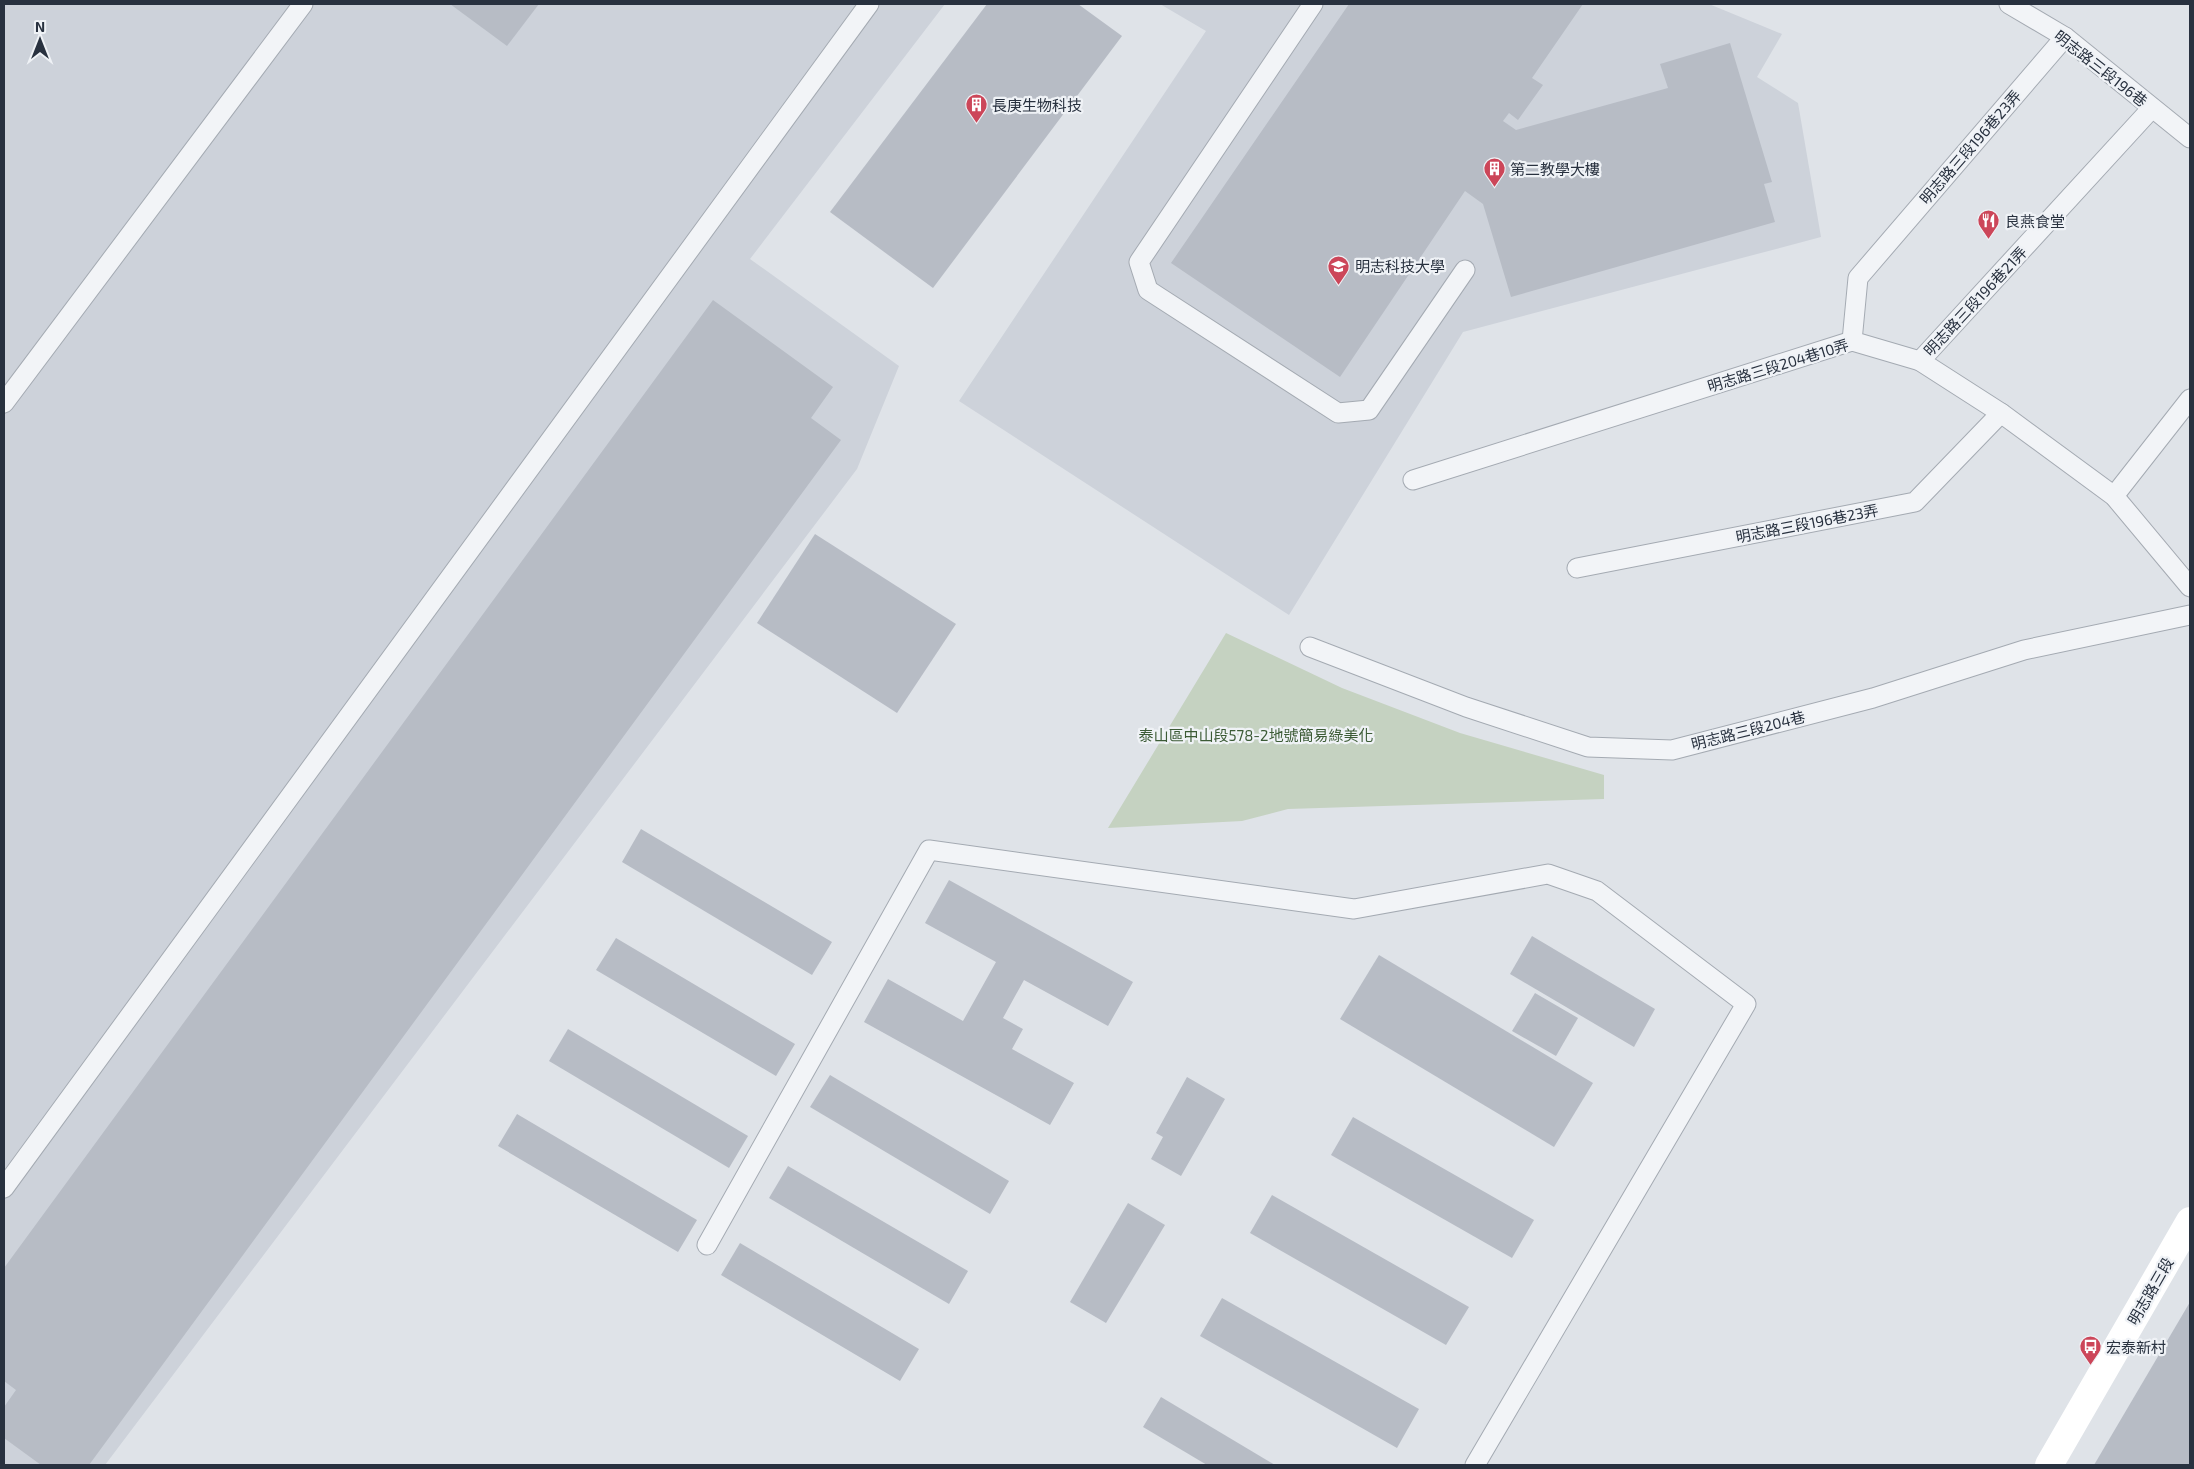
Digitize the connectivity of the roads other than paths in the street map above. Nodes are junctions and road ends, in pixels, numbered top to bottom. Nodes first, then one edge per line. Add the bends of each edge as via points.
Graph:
1 (303, 4) edge
2 (869, 4) edge
3 (1313, 4) edge
4 (2009, 4) edge
5 (2065, 37) junction
6 (2152, 108) junction
7 (2190, 138) edge
8 (1465, 270) dead end
9 (1852, 341) junction
10 (1920, 361) junction
11 (2190, 399) edge
12 (4, 403) edge
13 (2001, 413) junction
14 (1413, 480) dead end
15 (2114, 496) junction
16 (1577, 568) dead end
17 (2190, 587) edge
18 (2190, 615) edge
19 (1310, 647) dead end
20 (4, 1188) edge
21 (2190, 1221) edge
22 (707, 1246) dead end
23 (1475, 1465) edge
24 (2049, 1465) edge

1 - 12 lane
2 - 20 lane
3 - 8 lane via 1139,262 1148,290 1338,413 1369,410
4 - 5 lane, 明志路三段196巷
5 - 6 lane, 明志路三段196巷
5 - 9 lane, 明志路三段196巷23弄 via 1858,278
6 - 7 lane, 明志路三段196巷
6 - 10 lane, 明志路三段196巷21弄
9 - 10 lane, 明志路三段204巷10弄
9 - 14 lane, 明志路三段204巷10弄
10 - 13 lane, 明志路三段204巷10弄
11 - 15 lane
13 - 15 lane, 明志路三段204巷10弄
13 - 16 lane, 明志路三段196巷23弄 via 1915,502
15 - 17 lane, 明志路三段204巷10弄
18 - 19 lane, 明志路三段204巷 via 2024,650 1873,698 1672,750 1588,747 1466,707
21 - 24 main road, 明志路三段
22 - 23 lane via 929,850 1354,909 1548,874 1597,891 1746,1004

